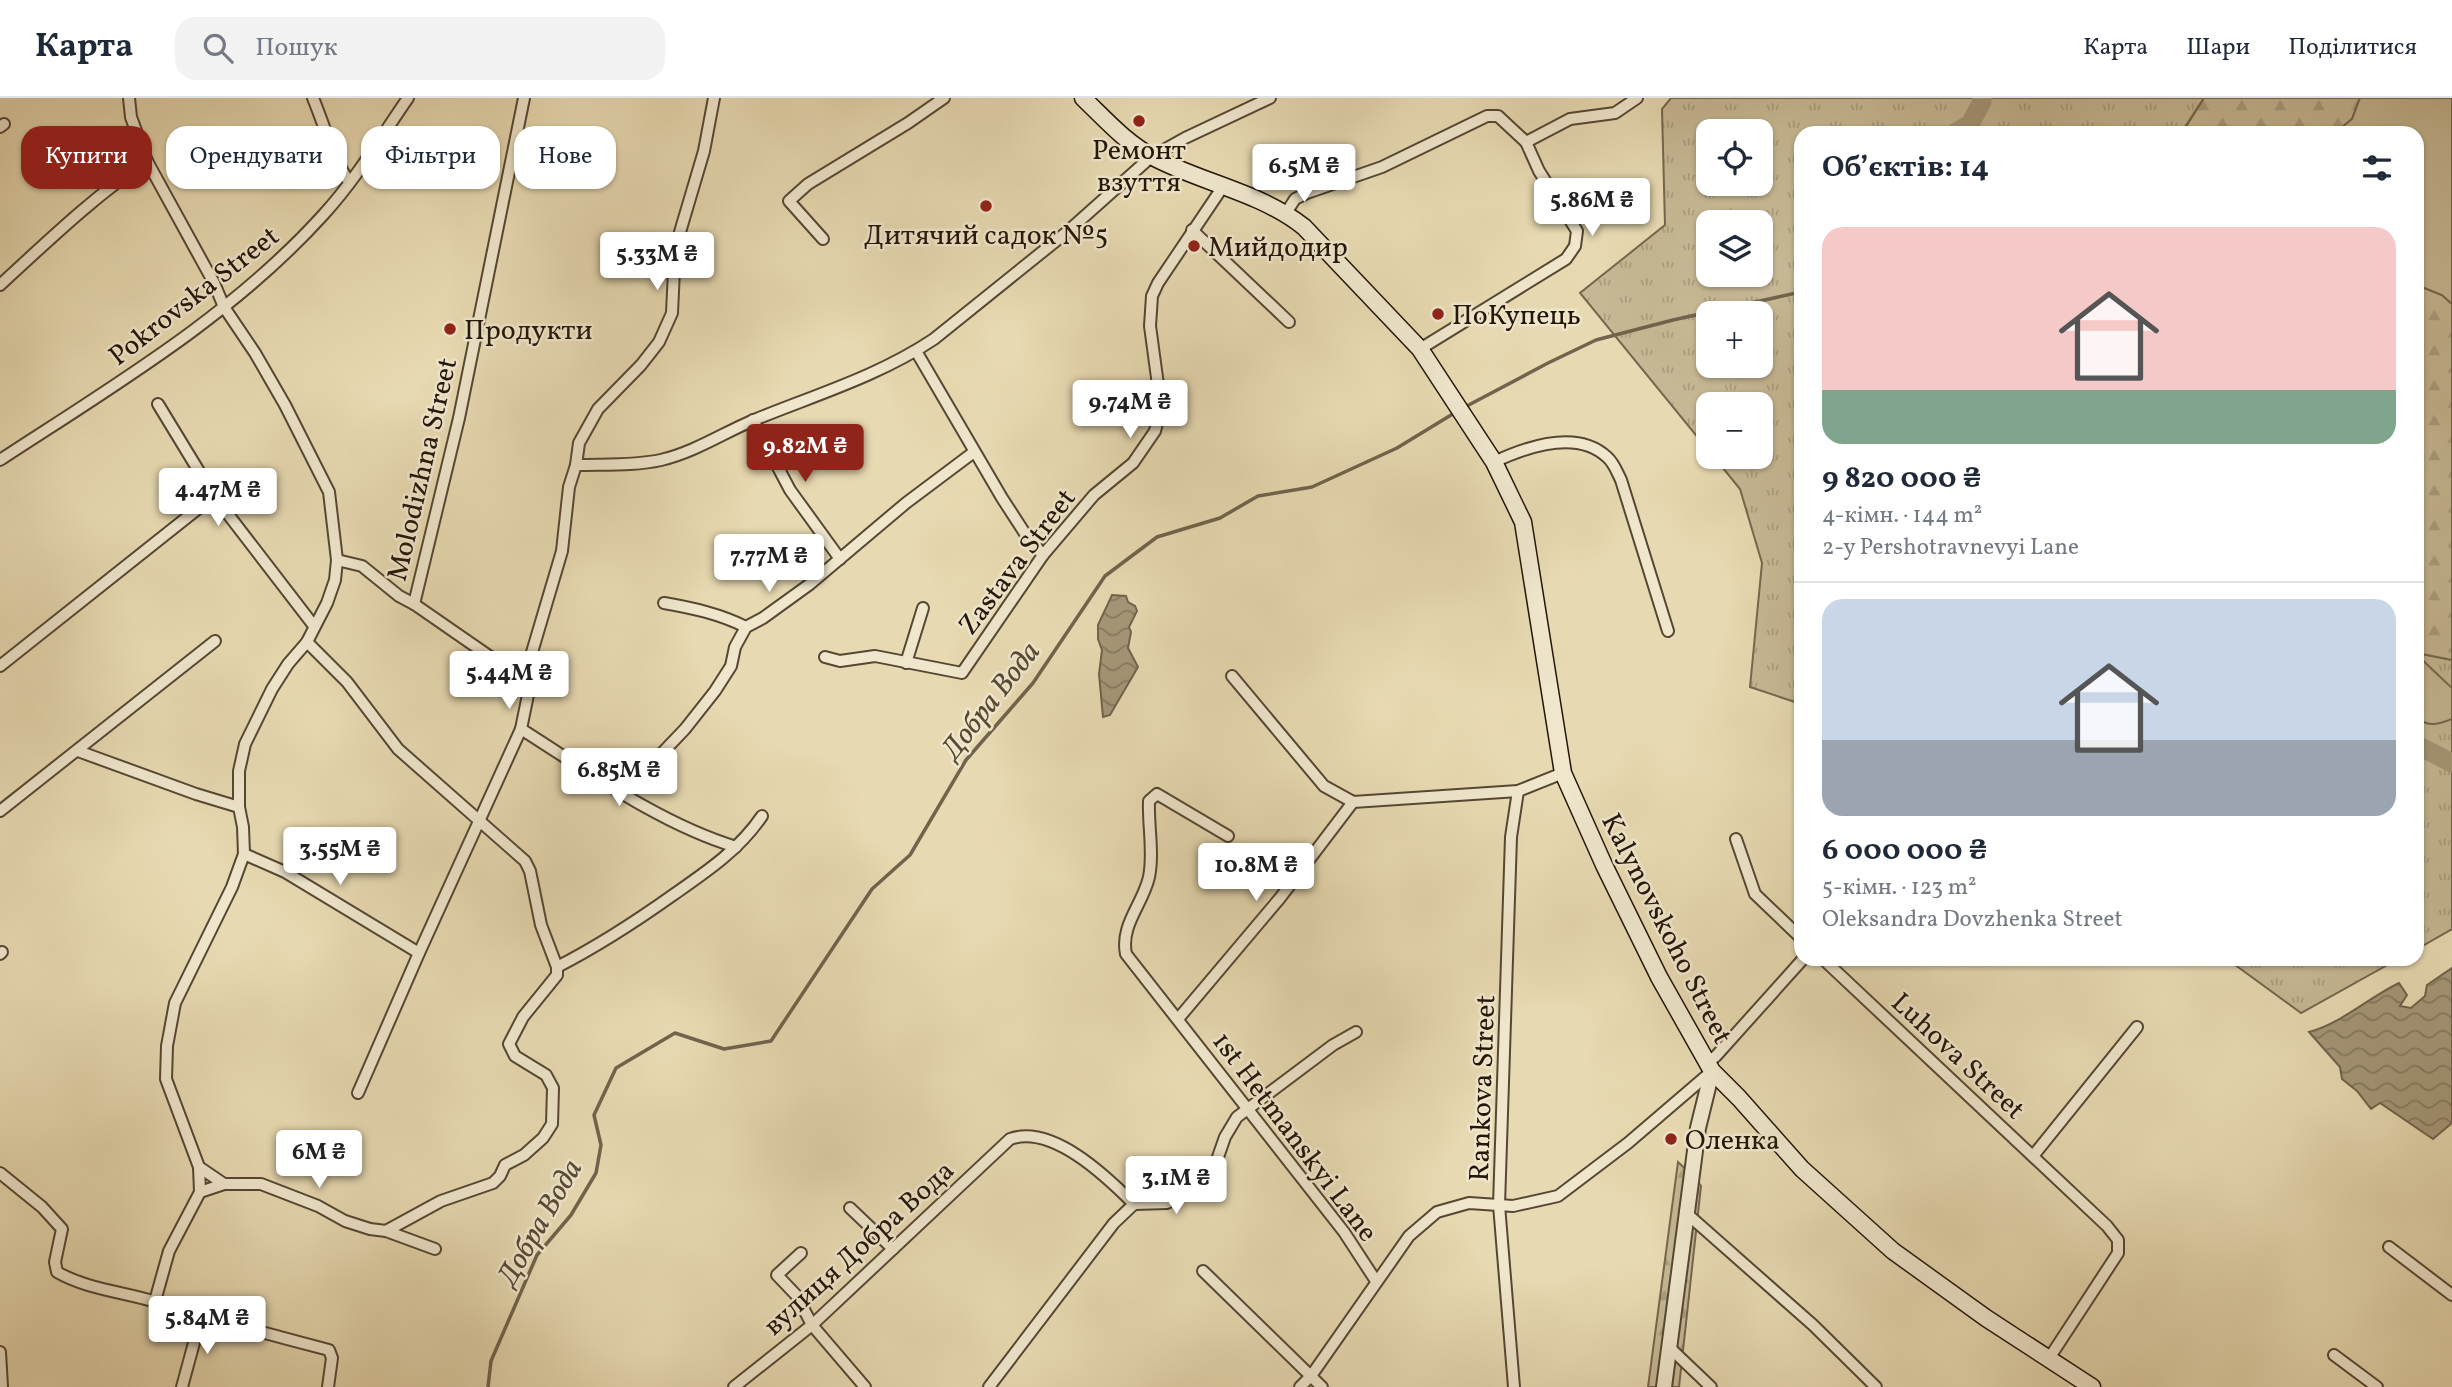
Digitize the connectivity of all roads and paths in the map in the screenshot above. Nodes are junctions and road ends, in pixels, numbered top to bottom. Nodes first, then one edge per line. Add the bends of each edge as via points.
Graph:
1 (129, 98) edge
2 (313, 98) edge
3 (408, 98) edge
4 (524, 98) edge
5 (714, 98) edge
6 (944, 98) edge
7 (1083, 98) edge
8 (1270, 98) edge
9 (1637, 98) edge
10 (134, 126) edge
11 (1526, 142) junction
12 (1152, 157) junction
13 (152, 172) edge
14 (349, 182) junction
15 (1224, 185) junction
16 (110, 189) edge
17 (1286, 213) junction
18 (1192, 230) junction
19 (823, 239) dead end
20 (0, 285) edge
21 (224, 307) junction
22 (1289, 322) dead end
23 (1420, 349) junction
24 (916, 351) junction
25 (158, 404) dead end
26 (753, 420) junction
27 (974, 452) junction
28 (0, 460) edge
29 (1494, 462) junction
30 (576, 465) junction
31 (214, 496) junction
32 (1042, 555) junction
33 (840, 559) junction
34 (337, 560) junction
35 (664, 603) dead end
36 (414, 604) junction
37 (923, 608) dead end
38 (314, 626) junction
39 (746, 627) junction
40 (1668, 631) dead end
41 (215, 642) dead end
42 (307, 642) junction
43 (825, 657) dead end
44 (530, 659) junction
45 (906, 663) junction
46 (0, 666) edge
47 (1231, 676) dead end
48 (521, 729) junction
49 (78, 751) junction
50 (1563, 773) junction
51 (1518, 791) junction
52 (624, 793) junction
53 (1353, 802) junction
54 (239, 807) junction
55 (0, 811) edge
56 (762, 816) dead end
57 (479, 822) junction
58 (1228, 836) dead end
59 (1737, 839) dead end
60 (736, 848) junction
61 (244, 854) junction
62 (1794, 931) edge
63 (419, 953) junction
64 (1797, 966) edge
65 (1830, 966) edge
66 (557, 967) junction
67 (1178, 1019) junction
68 (2137, 1027) dead end
69 (1356, 1032) dead end
70 (1709, 1067) junction
71 (358, 1093) dead end
72 (1249, 1108) junction
73 (2033, 1156) junction
74 (199, 1167) junction
75 (0, 1173) edge
76 (223, 1184) junction
77 (200, 1192) junction
78 (1134, 1204) junction
79 (1499, 1205) junction
80 (850, 1208) dead end
81 (1685, 1212) junction
82 (386, 1230) junction
83 (2389, 1247) dead end
84 (435, 1249) dead end
85 (892, 1249) junction
86 (801, 1253) dead end
87 (1203, 1271) dead end
88 (1376, 1281) junction
89 (2452, 1295) edge
90 (155, 1301) junction
91 (201, 1317) junction
92 (812, 1325) junction
93 (1669, 1347) junction
94 (0, 1352) edge
95 (2334, 1355) dead end
96 (2048, 1360) junction
97 (1311, 1376) junction
98 (2, 1387) edge
99 (182, 1387) edge
100 (328, 1387) edge
101 (734, 1387) edge
102 (865, 1387) edge
103 (989, 1387) edge
104 (1300, 1387) edge
105 (1322, 1387) edge
106 (1514, 1387) edge
107 (1664, 1387) edge
108 (1711, 1387) edge
109 (1876, 1387) edge
110 (2092, 1387) edge
111 (2376, 1387) edge

1 - 10 street
2 - 14 street via 335,161
3 - 14 street, Pokrovska Street
4 - 36 street, Molodizhna Street via 459,418
5 - 30 street via 704,151 675,249 672,313 659,342 598,409 579,443
6 - 19 street via 808,184 789,201
7 - 12 main road, Kalynovskoho Street via 1131,144
8 - 12 street
9 - 11 street via 1615,113 1570,119
11 - 17 street via 1498,116 1487,116 1382,167 1307,193 1295,199
11 - 23 street via 1577,231 1575,246 1566,259
12 - 15 main road, Kalynovskoho Street
12 - 24 street via 1057,240
13 - 21 street
14 - 21 street, Pokrovska Street via 302,237
15 - 17 main road, Kalynovskoho Street
15 - 18 street, Zastava Street
16 - 20 street
17 - 23 main road, Kalynovskoho Street
18 - 22 street
18 - 32 street, Zastava Street via 1152,296 1150,326 1161,407 1154,431 1133,463 1094,495
21 - 28 street, Pokrovska Street via 138,371
21 - 34 street via 285,405 329,492
23 - 29 main road, Kalynovskoho Street
24 - 26 street
24 - 27 street
25 - 31 street
26 - 30 street via 661,460
26 - 33 street via 790,490
27 - 32 street
27 - 33 street
29 - 40 street via 1522,449 1564,443 1586,445 1605,455 1621,480
29 - 50 main road, Kalynovskoho Street via 1523,522
30 - 44 street via 562,551
31 - 38 street
31 - 46 street
32 - 45 street, Zastava Street via 962,673
33 - 39 street
34 - 36 street via 362,566
34 - 38 street via 327,603
35 - 39 street via 715,614
36 - 44 street via 505,667
37 - 45 street
38 - 42 street
39 - 52 street via 731,666 715,691
41 - 49 street
42 - 54 street via 272,689 245,744
42 - 57 street via 347,682 398,749
43 - 45 street via 840,661 875,656
44 - 48 street
47 - 53 street via 1324,786
48 - 52 street
48 - 57 street
49 - 54 street
49 - 55 street
50 - 51 street
50 - 70 main road, Kalynovskoho Street via 1659,977
51 - 53 street
51 - 79 street, Rankova Street via 1511,837
52 - 60 street
53 - 67 street, 1st Hetmanskyi Lane
54 - 61 street
56 - 60 street
57 - 63 street
57 - 66 street via 525,861
58 - 67 street, 1st Hetmanskyi Lane via 1157,794 1149,801 1149,877 1124,944 1132,964
59 - 62 street via 1755,894
60 - 66 street via 633,924
61 - 63 street via 285,872
61 - 74 street via 170,1022 166,1079
63 - 71 street
64 - 70 street
65 - 73 street, Luhova Street
66 - 82 street via 557,975 523,1017 509,1044 515,1056 546,1075 553,1088 552,1124 543,1138 505,1165 493,1183 441,1201
67 - 72 street, 1st Hetmanskyi Lane
68 - 73 street, Luhova Street
69 - 72 street
70 - 79 street via 1628,1143 1558,1196
70 - 81 street
70 - 96 main road, Kalynovskoho Street via 1802,1169 1893,1251
72 - 78 street via 1237,1117 1225,1137 1211,1177 1167,1203
72 - 88 street, 1st Hetmanskyi Lane
73 - 96 street, Luhova Street via 2118,1240 2118,1253
74 - 76 street
74 - 77 street
75 - 90 street via 61,1229 57,1272
76 - 77 street
76 - 82 street via 261,1184 345,1221
77 - 90 street via 169,1251
78 - 85 street, вулиця Добра Вода via 1106,1175 1060,1145 1023,1134 1010,1139
78 - 103 street via 1114,1223
79 - 88 street via 1469,1203 1437,1212 1409,1236
79 - 106 street, Rankova Street
80 - 85 street
81 - 93 street
81 - 109 street
82 - 84 street
83 - 89 street
85 - 92 street, вулиця Добра Вода
86 - 92 street via 777,1275 797,1296
87 - 97 street
88 - 97 street
90 - 91 street
91 - 99 street
91 - 100 street via 329,1350
92 - 101 street, вулиця Добра Вода
92 - 102 street
93 - 107 street
93 - 108 street
94 - 98 street
95 - 111 street
96 - 110 main road, Kalynovskoho Street
97 - 104 street
97 - 105 street

